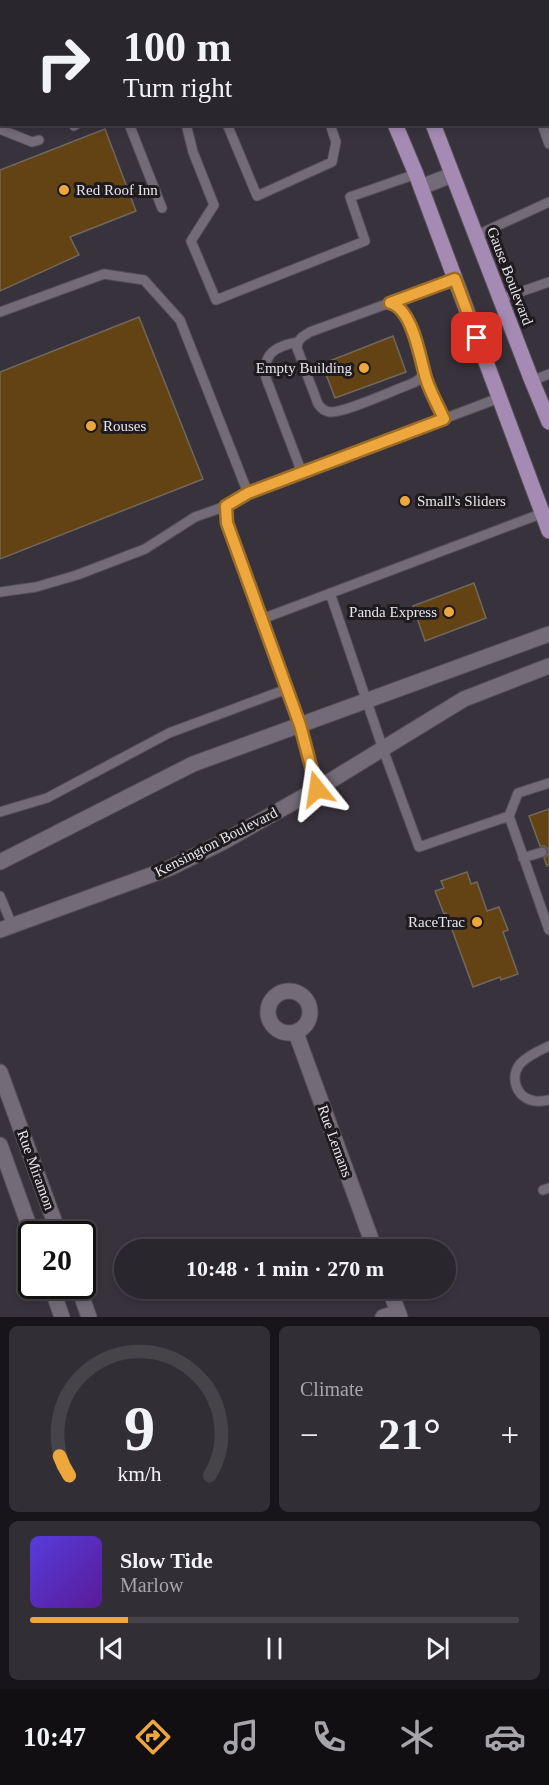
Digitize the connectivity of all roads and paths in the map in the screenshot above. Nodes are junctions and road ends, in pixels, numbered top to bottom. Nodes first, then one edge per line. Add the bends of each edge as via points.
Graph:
1 (130, 126) edge
2 (186, 126) edge
3 (228, 126) edge
4 (331, 126) edge
5 (396, 126) edge
6 (434, 126) edge
7 (543, 126) edge
8 (1, 131) edge
9 (39, 140) dead end
10 (549, 144) edge
11 (452, 175) junction
12 (419, 180) junction
13 (549, 202) edge
14 (162, 208) dead end
15 (475, 236) junction
16 (455, 279) junction
17 (549, 282) edge
18 (500, 299) junction
19 (390, 303) junction
20 (0, 312) edge
21 (298, 342) junction
22 (424, 371) junction
23 (549, 374) edge
24 (532, 381) junction
25 (499, 398) junction
26 (444, 419) junction
27 (549, 422) edge
28 (302, 473) junction
29 (248, 493) junction
30 (226, 506) junction
31 (543, 513) junction
32 (549, 531) edge
33 (0, 592) edge
34 (330, 593) junction
35 (262, 619) junction
36 (549, 634) edge
37 (549, 666) edge
38 (287, 689) junction
39 (366, 701) junction
40 (300, 725) junction
41 (382, 749) junction
42 (549, 783) edge
43 (317, 789) junction
44 (0, 812) edge
45 (509, 816) junction
46 (542, 852) dead end
47 (524, 858) junction
48 (0, 862) edge
49 (0, 896) edge
50 (544, 900) edge
51 (6, 928) edge
52 (549, 930) edge
53 (296, 1033) dead end
54 (549, 1046) edge
55 (0, 1072) edge
56 (549, 1100) edge
57 (0, 1145) edge
58 (27, 1221) edge
59 (54, 1221) edge
60 (371, 1239) edge
61 (56, 1299) edge
62 (83, 1299) edge
63 (391, 1299) edge
64 (394, 1315) edge
65 (62, 1317) edge
66 (89, 1317) edge

1 - 14 lane
2 - 12 lane via 214,205 191,241 216,300 365,241 350,197
3 - 4 lane via 257,196 332,162 336,142
5 - 12 main road
6 - 11 main road, Gause Boulevard
7 - 10 lane
8 - 9 lane via 32,142
11 - 12 street
11 - 15 main road, Gause Boulevard
12 - 16 main road
13 - 15 lane
15 - 18 main road, Gause Boulevard
16 - 19 lane
16 - 25 main road
17 - 18 lane
18 - 24 main road, Gause Boulevard
19 - 21 lane via 310,332
19 - 22 lane via 403,311 407,319
20 - 29 lane via 104,274 144,280 180,320
21 - 22 lane via 318,404 326,411 339,411 408,386
21 - 28 lane via 276,348 264,370
22 - 26 lane
23 - 24 lane
24 - 27 main road, Gause Boulevard
25 - 26 lane
25 - 31 main road
26 - 28 lane
28 - 29 lane
29 - 30 lane
30 - 33 lane via 195,517 145,549 36,587
30 - 35 lane via 227,523
31 - 32 main road
31 - 34 lane
34 - 35 lane
34 - 39 lane
35 - 38 lane
36 - 39 street
37 - 41 street, Kensington Boulevard via 465,699
38 - 40 lane
38 - 44 lane via 169,733 47,798
39 - 40 street
39 - 41 lane
40 - 43 lane
40 - 48 street via 193,764
41 - 43 street, Kensington Boulevard
41 - 45 lane via 419,847
42 - 45 lane via 518,794
43 - 51 street, Kensington Boulevard via 223,843 170,868
45 - 47 lane
46 - 47 lane
47 - 50 lane
49 - 51 lane
50 - 52 lane
53 - 60 street, Rue Lemans
54 - 56 lane via 528,1057 514,1079 524,1098 536,1102
55 - 59 street, Rue Miramon
57 - 58 street, Rue Miramon
61 - 65 street
62 - 66 street
63 - 64 street

